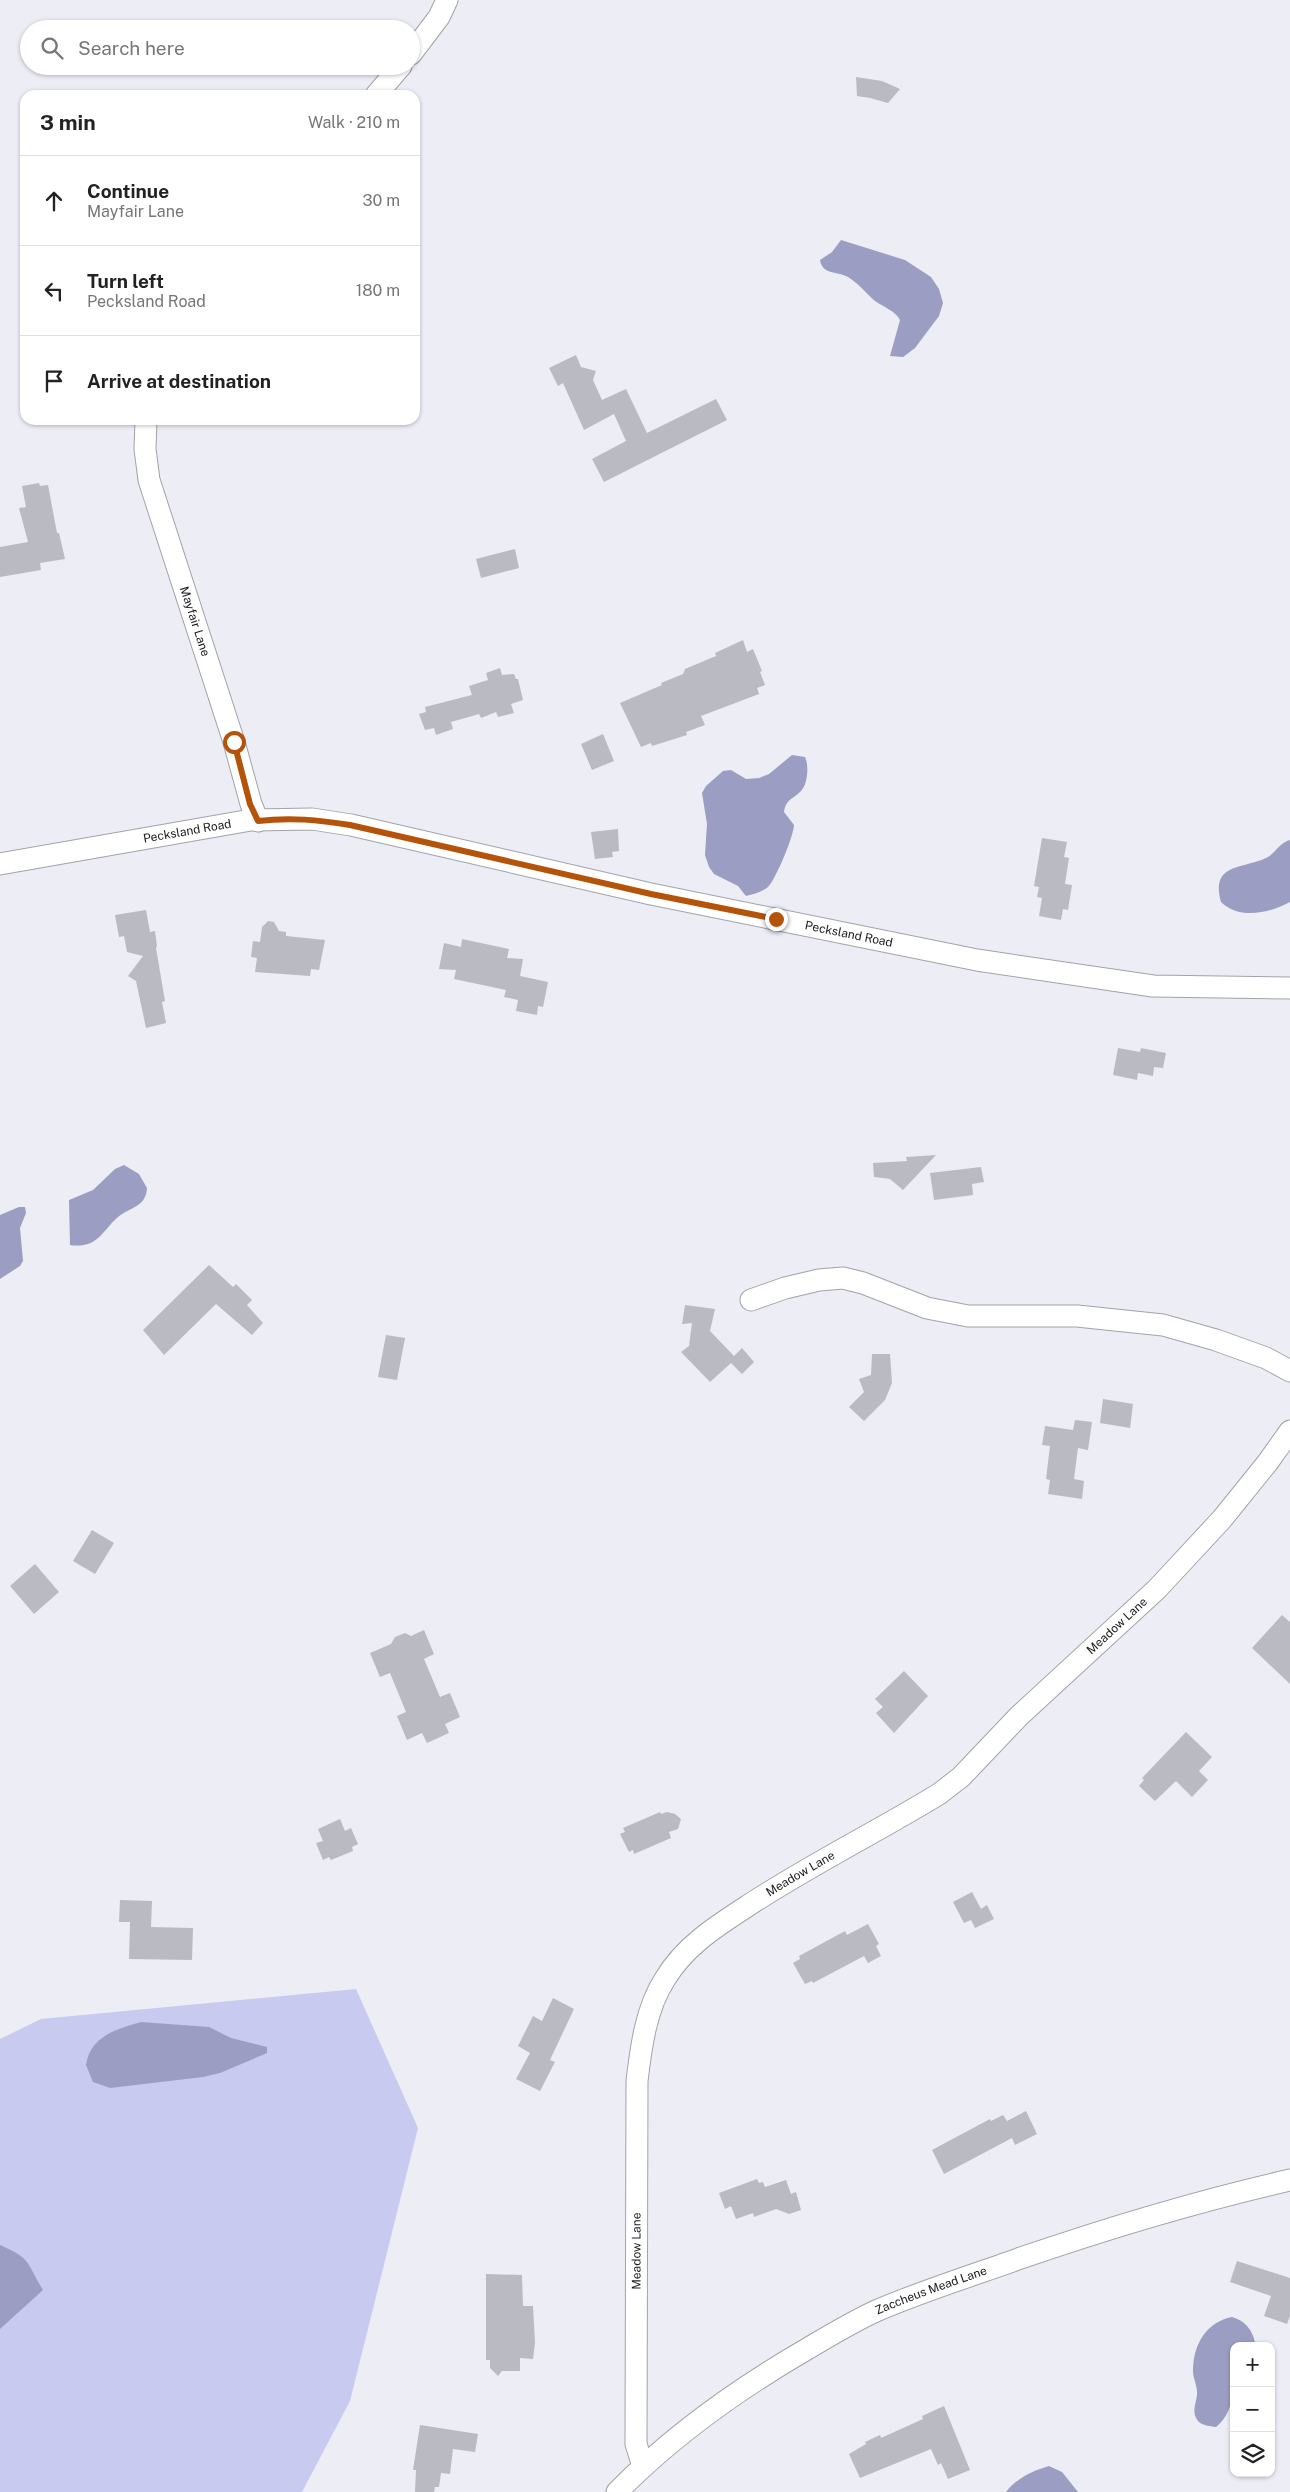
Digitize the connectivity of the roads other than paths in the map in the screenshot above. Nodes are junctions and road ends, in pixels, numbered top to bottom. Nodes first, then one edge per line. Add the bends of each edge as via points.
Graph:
1 (447, 0) edge
2 (420, 42) edge
3 (393, 75) edge
4 (380, 90) edge
5 (146, 425) edge
6 (258, 821) junction
7 (0, 864) edge
8 (1290, 988) edge
9 (751, 1300) dead end
10 (1290, 1371) edge
11 (1290, 1431) edge
12 (1290, 2180) edge
13 (643, 2466) junction
14 (617, 2492) edge

1 - 2 street
3 - 4 street
5 - 6 street, Mayfair Lane via 145,449 150,480
6 - 7 street, Pecksland Road
6 - 8 street, Pecksland Road via 294,818 350,825 651,894 977,960 1153,986
9 - 10 street via 785,1288 843,1278 927,1308 968,1316 1087,1316 1163,1325 1266,1358
11 - 13 street, Meadow Lane via 1222,1519 1157,1589 1019,1716 961,1777 939,1794 772,1890 714,1928 682,1954 664,1980 641,2047 638,2080 636,2444
12 - 13 street, Zaccheus Mead Lane via 1099,2231 875,2312 786,2361 730,2398
13 - 14 street, Zaccheus Mead Lane

